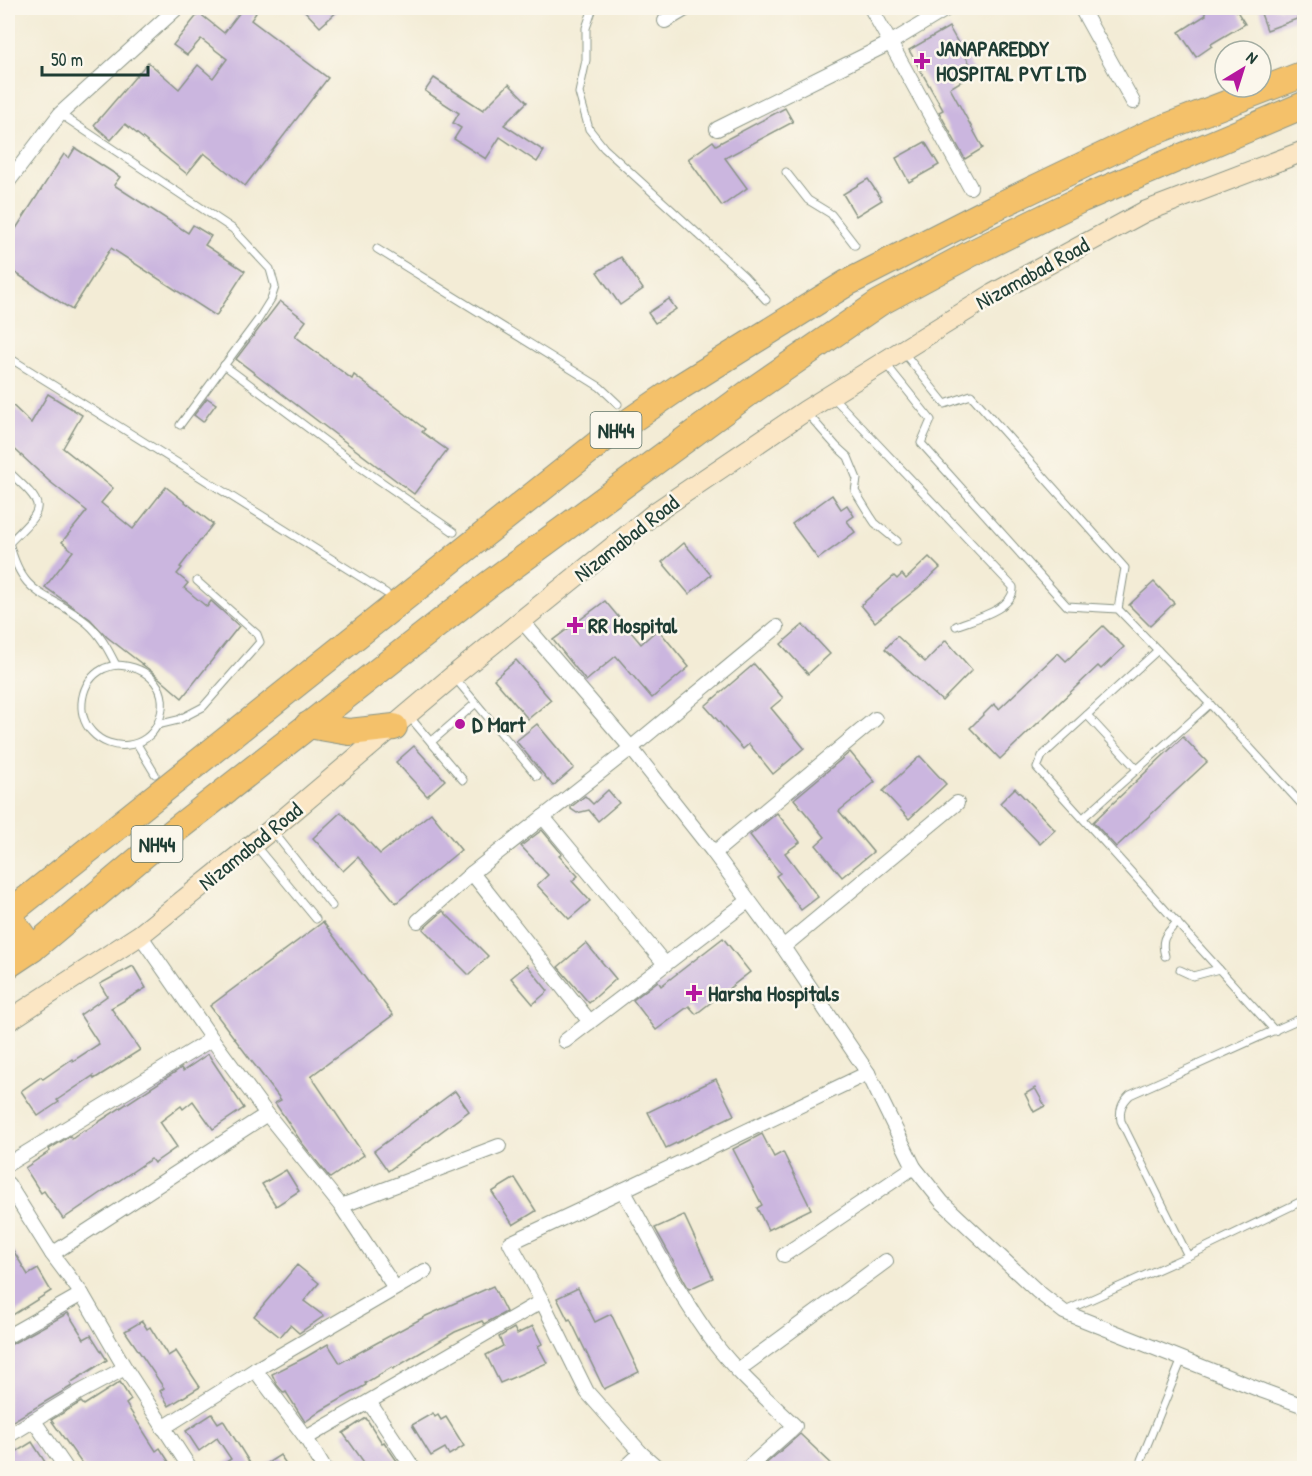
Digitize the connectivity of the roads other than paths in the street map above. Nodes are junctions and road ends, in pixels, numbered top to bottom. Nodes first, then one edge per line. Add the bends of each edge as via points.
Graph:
1 (177, 8) edge
2 (594, 8) edge
3 (687, 8) edge
4 (872, 8) edge
5 (948, 8) edge
6 (1081, 8) edge
7 (665, 21) dead end
8 (890, 43) junction
9 (1305, 74) edge
10 (1133, 102) dead end
11 (1305, 105) edge
12 (60, 114) junction
13 (717, 129) dead end
14 (1305, 151) edge
15 (786, 172) dead end
16 (8, 182) edge
17 (970, 187) dead end
18 (855, 245) dead end
19 (377, 249) dead end
20 (766, 300) dead end
21 (902, 350) junction
22 (8, 357) edge
23 (884, 361) junction
24 (224, 365) junction
25 (831, 395) junction
26 (618, 404) dead end
27 (806, 411) junction
28 (180, 425) dead end
29 (8, 471) edge
30 (453, 532) dead end
31 (897, 541) dead end
32 (8, 543) edge
33 (197, 580) dead end
34 (386, 592) dead end
35 (1118, 609) junction
36 (522, 621) junction
37 (956, 626) dead end
38 (777, 627) dead end
39 (1158, 650) junction
40 (116, 664) junction
41 (453, 676) junction
42 (476, 703) junction
43 (1210, 704) junction
44 (1087, 715) junction
45 (875, 719) dead end
46 (401, 721) junction
47 (308, 725) junction
48 (157, 726) junction
49 (431, 742) junction
50 (137, 744) junction
51 (630, 748) junction
52 (1137, 769) junction
53 (155, 774) dead end
54 (537, 776) dead end
55 (463, 780) dead end
56 (957, 803) dead end
57 (1305, 807) edge
58 (543, 817) junction
59 (1083, 818) junction
60 (272, 829) junction
61 (254, 844) junction
62 (714, 853) junction
63 (472, 873) junction
64 (748, 901) junction
65 (332, 906) dead end
66 (8, 915) edge
67 (316, 919) dead end
68 (418, 921) dead end
69 (1176, 922) junction
70 (140, 935) junction
71 (783, 947) junction
72 (32, 949) junction
73 (1165, 956) dead end
74 (8, 964) edge
75 (665, 964) junction
76 (1219, 969) junction
77 (1180, 970) dead end
78 (1305, 1017) edge
79 (8, 1021) edge
80 (590, 1022) junction
81 (1275, 1031) junction
82 (212, 1039) junction
83 (565, 1041) dead end
84 (868, 1072) junction
85 (267, 1114) junction
86 (499, 1146) dead end
87 (8, 1164) edge
88 (914, 1167) junction
89 (8, 1184) edge
90 (623, 1190) junction
91 (1305, 1200) edge
92 (341, 1206) junction
93 (52, 1254) junction
94 (784, 1255) dead end
95 (1188, 1256) junction
96 (886, 1261) dead end
97 (425, 1271) dead end
98 (395, 1288) junction
99 (82, 1294) junction
100 (542, 1301) junction
101 (1064, 1312) junction
102 (8, 1336) edge
103 (1182, 1359) junction
104 (125, 1368) junction
105 (255, 1370) junction
106 (738, 1370) junction
107 (369, 1402) junction
108 (1305, 1406) edge
109 (34, 1420) junction
110 (163, 1428) junction
111 (8, 1436) edge
112 (306, 1438) junction
113 (641, 1453) junction
114 (1141, 1460) dead end
115 (66, 1468) edge
116 (190, 1468) edge
117 (324, 1468) edge
118 (413, 1468) edge
119 (625, 1468) edge
120 (658, 1468) edge
121 (748, 1468) edge

1 - 12 street
2 - 20 lane via 586,28 586,60 579,93 589,129 604,148
3 - 7 street
4 - 8 street
5 - 8 street
6 - 10 street
8 - 13 street
8 - 17 street
9 - 66 highway, NH44 via 1148,134 994,208 847,283 678,388 605,438
11 - 47 highway, Nizamabad Road / NH44 via 1082,199 879,303 750,392 489,584
12 - 16 street
12 - 24 lane via 233,229 270,269 275,287 271,299
14 - 21 main road, Nizamabad Road via 1144,212 993,294
15 - 18 lane via 808,200 831,214
19 - 26 lane via 600,387
21 - 23 main road, Nizamabad Road
21 - 35 lane via 945,404 971,395 1125,568
22 - 34 lane
23 - 25 main road, Nizamabad Road
23 - 35 lane via 931,420 921,443 1067,606
24 - 28 lane
24 - 30 lane
25 - 27 main road, Nizamabad Road
25 - 37 lane via 1013,587 1013,596 1005,605
27 - 31 lane via 848,457 857,479 855,491 875,524
27 - 36 main road, Nizamabad Road via 656,512
29 - 32 lane via 34,495 38,504 37,513
32 - 40 lane via 24,581 88,623
33 - 48 lane via 257,634 260,642 203,706
35 - 39 lane
36 - 41 main road, Nizamabad Road
36 - 51 street
38 - 51 street
39 - 43 lane
39 - 44 lane
40 - 48 lane via 145,671 156,682 162,696
40 - 50 lane via 91,679 81,706 84,720 105,742
41 - 42 lane
41 - 46 main road, Nizamabad Road
42 - 49 lane
42 - 54 lane
43 - 52 lane
43 - 57 lane
44 - 52 lane
44 - 59 lane via 1042,756 1037,768
45 - 62 street
46 - 47 highway via 349,732
46 - 49 lane
46 - 60 main road, Nizamabad Road
47 - 72 highway, Nizamabad Road / NH44
48 - 50 lane
49 - 55 lane
50 - 53 lane
51 - 58 street
51 - 62 street
52 - 59 lane
56 - 71 street
58 - 63 street
58 - 75 street
59 - 69 lane
60 - 61 main road, Nizamabad Road
60 - 65 lane
61 - 67 lane
61 - 70 main road, Nizamabad Road
62 - 64 street
63 - 68 street
63 - 80 street
64 - 71 street
64 - 75 street
66 - 72 highway
69 - 73 lane via 1164,937
69 - 76 lane
70 - 79 main road, Nizamabad Road
70 - 82 street
71 - 84 street
72 - 74 highway, Nizamabad Road / NH44
75 - 80 street
76 - 77 lane via 1193,976
76 - 81 lane
78 - 81 lane
80 - 83 street
81 - 95 lane via 1131,1095 1119,1111
82 - 85 street
82 - 87 street
84 - 88 street
84 - 90 street
85 - 92 street
85 - 93 street
86 - 92 street
88 - 94 street
88 - 101 street via 942,1202
89 - 93 street
90 - 100 street via 510,1243
90 - 106 street via 695,1314
91 - 95 lane
92 - 98 street
93 - 99 street
95 - 101 lane
96 - 106 street
97 - 98 street
98 - 105 street
99 - 102 street
99 - 104 street
100 - 107 street
100 - 113 street via 587,1392
101 - 103 street
103 - 108 street
103 - 114 lane
104 - 109 street
104 - 110 street
105 - 110 street
105 - 112 street
106 - 121 street via 795,1426
107 - 112 street
107 - 118 street
109 - 111 street
109 - 115 street
110 - 116 street
112 - 117 street
113 - 119 street
113 - 120 street

